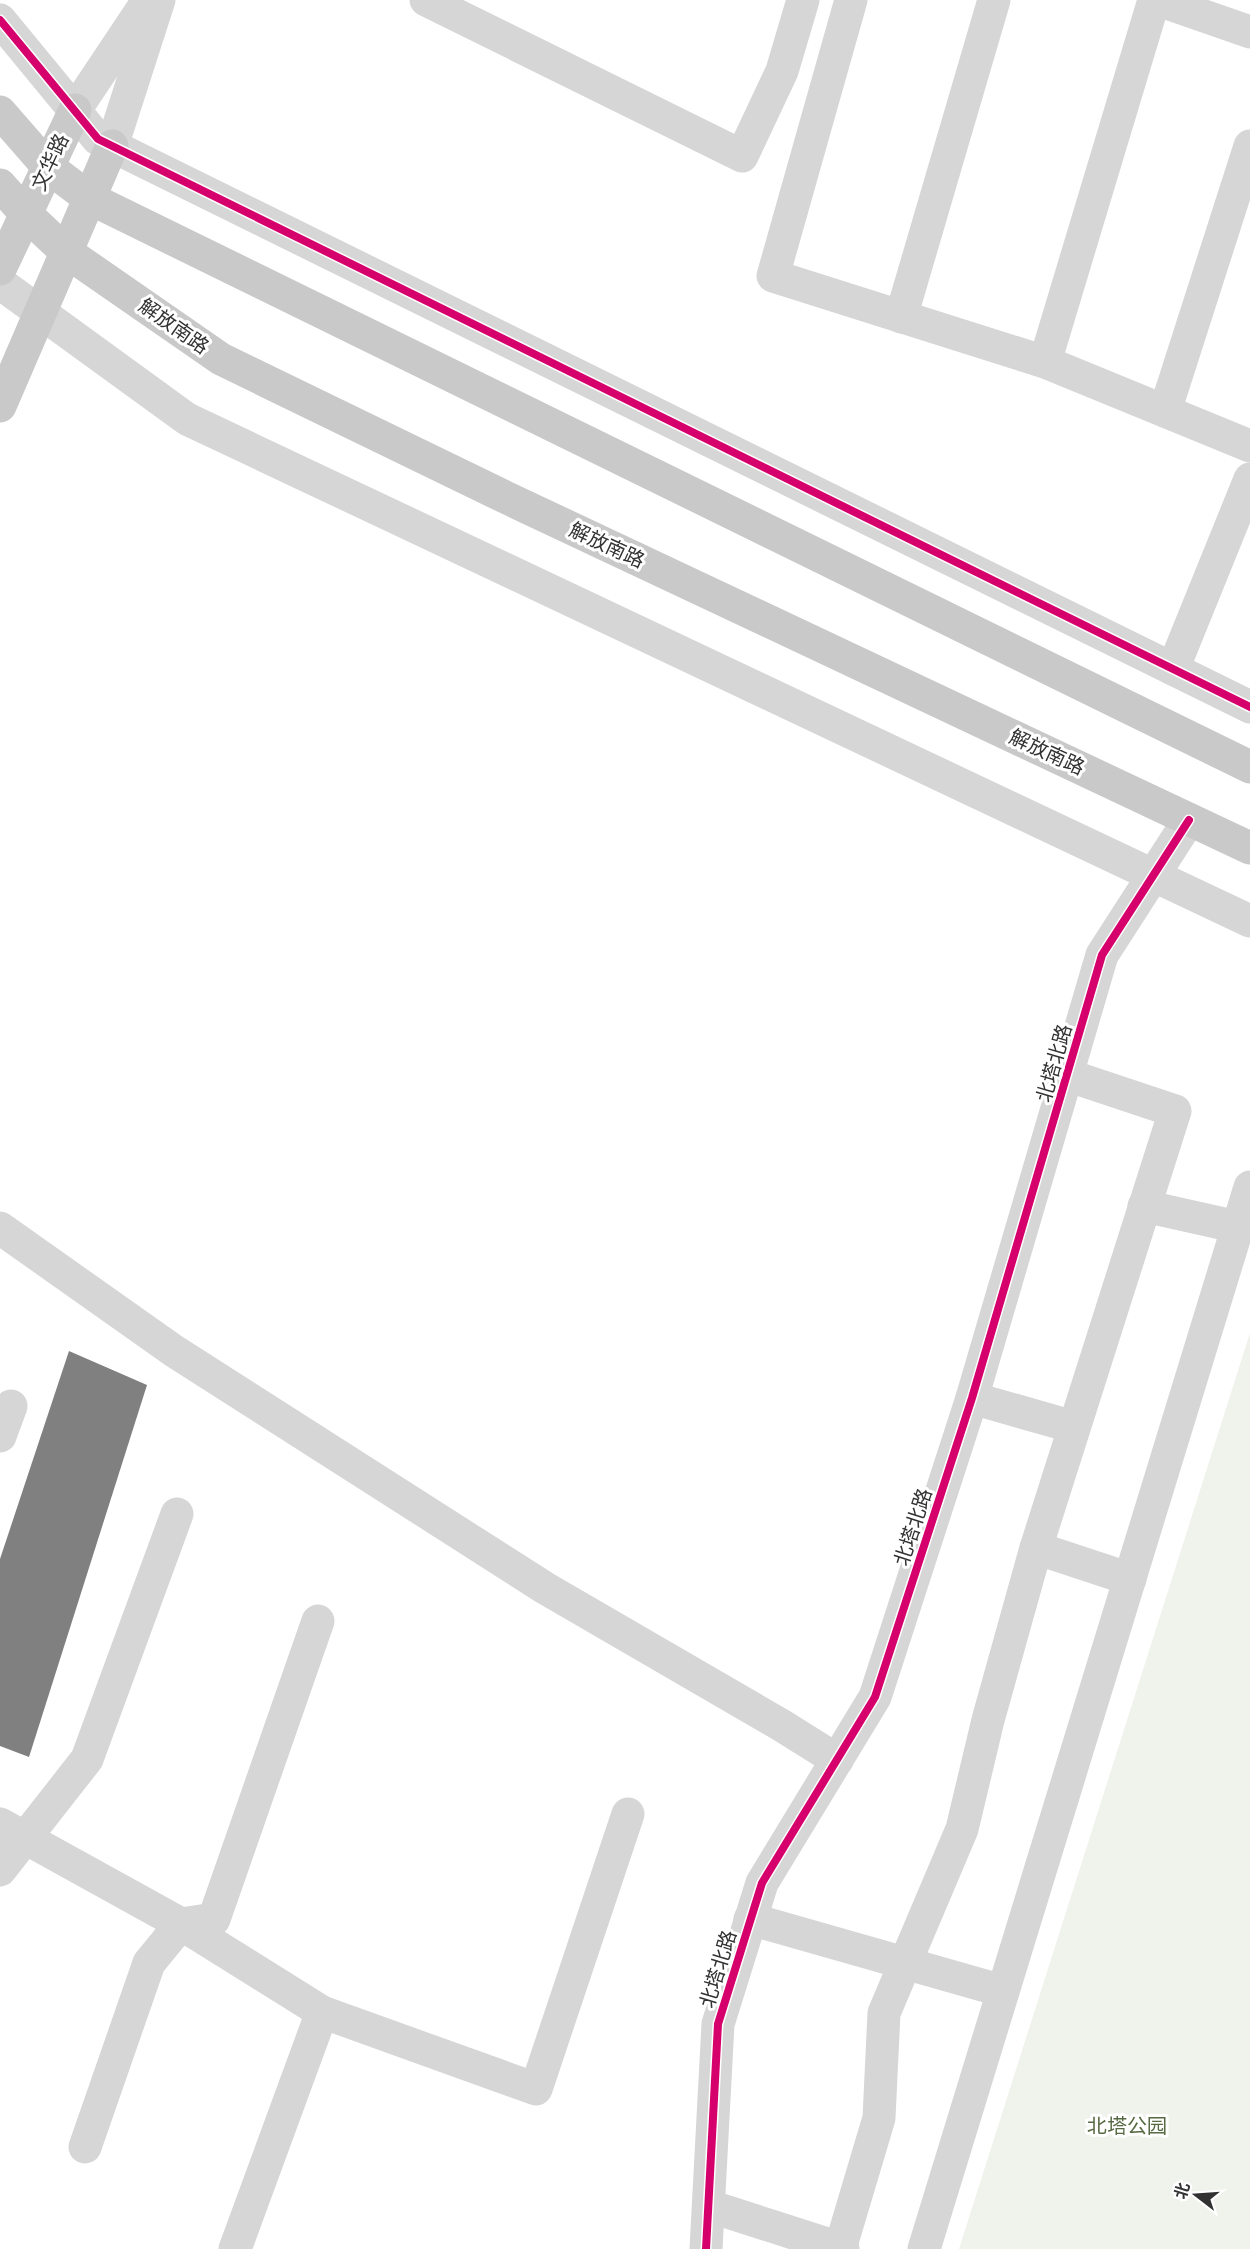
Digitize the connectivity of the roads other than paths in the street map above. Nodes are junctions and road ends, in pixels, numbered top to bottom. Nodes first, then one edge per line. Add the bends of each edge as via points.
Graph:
1 (148, 0) edge
2 (159, 0) edge
3 (426, 0) edge
4 (803, 0) edge
5 (850, 0) edge
6 (994, 0) edge
7 (1156, 0) edge
8 (0, 20) edge
9 (1250, 32) edge
10 (75, 110) junction
11 (0, 112) edge
12 (112, 146) junction
13 (1250, 146) edge
14 (48, 167) junction
15 (0, 185) edge
16 (88, 198) junction
17 (26, 214) junction
18 (65, 251) junction
19 (0, 269) edge
20 (0, 283) edge
21 (40, 312) junction
22 (901, 317) junction
23 (1045, 362) junction
24 (0, 406) edge
25 (1165, 411) junction
26 (1250, 446) edge
27 (1250, 479) edge
28 (1173, 669) junction
29 (1250, 707) edge
30 (1250, 767) edge
31 (1189, 819) junction
32 (1250, 848) edge
33 (1153, 876) junction
34 (1250, 921) edge
35 (1067, 1076) junction
36 (1250, 1187) edge
37 (1144, 1206) junction
38 (1238, 1227) junction
39 (0, 1228) edge
40 (972, 1398) junction
41 (1074, 1427) junction
42 (177, 1514) dead end
43 (1036, 1548) junction
44 (1130, 1579) junction
45 (318, 1621) dead end
46 (837, 1760) junction
47 (628, 1814) dead end
48 (12, 1831) edge
49 (0, 1870) edge
50 (750, 1919) junction
51 (181, 1924) junction
52 (904, 1963) junction
53 (1003, 1991) junction
54 (322, 2012) junction
55 (86, 2147) dead end
56 (709, 2206) junction
57 (235, 2249) edge
58 (706, 2249) edge
59 (841, 2249) edge
60 (924, 2249) edge

1 - 10 street, 文华路
2 - 12 street
3 - 4 street via 742,156 782,71
5 - 22 street via 773,276
6 - 22 street
7 - 9 street
7 - 23 street
8 - 10 street
10 - 12 street via 98,139
10 - 14 main road, 文华路
11 - 14 main road
12 - 16 main road
12 - 28 street
13 - 25 street
14 - 16 main road
14 - 17 main road, 文华路
15 - 17 main road, 解放南路
16 - 18 main road
16 - 30 main road
17 - 18 main road, 解放南路
17 - 19 main road, 文华路
18 - 21 main road
18 - 31 main road, 解放南路 via 221,359
20 - 21 street
21 - 24 main road
21 - 33 street via 187,419
22 - 23 street
23 - 25 street
25 - 26 street
27 - 28 street
28 - 29 street
31 - 32 main road, 解放南路
31 - 33 street, 北塔北路
33 - 34 street
33 - 35 street, 北塔北路 via 1102,955
35 - 37 street via 1174,1111
35 - 40 street, 北塔北路
36 - 38 street
37 - 38 street
37 - 41 street
38 - 44 street
39 - 46 street via 174,1352 545,1588
40 - 41 street
40 - 46 street, 北塔北路 via 875,1697
41 - 43 street
42 - 48 street via 87,1759
43 - 44 street
43 - 52 street via 962,1829
44 - 53 street
45 - 51 street via 214,1919
46 - 50 street, 北塔北路 via 762,1883
47 - 54 street via 536,2089
48 - 49 street
48 - 51 street
50 - 52 street
50 - 56 street, 北塔北路 via 718,2024
51 - 54 street
51 - 55 street via 149,1963
52 - 53 street
52 - 59 street via 884,2013 879,2118
53 - 60 street
54 - 57 street
56 - 58 street, 北塔北路
56 - 59 street

